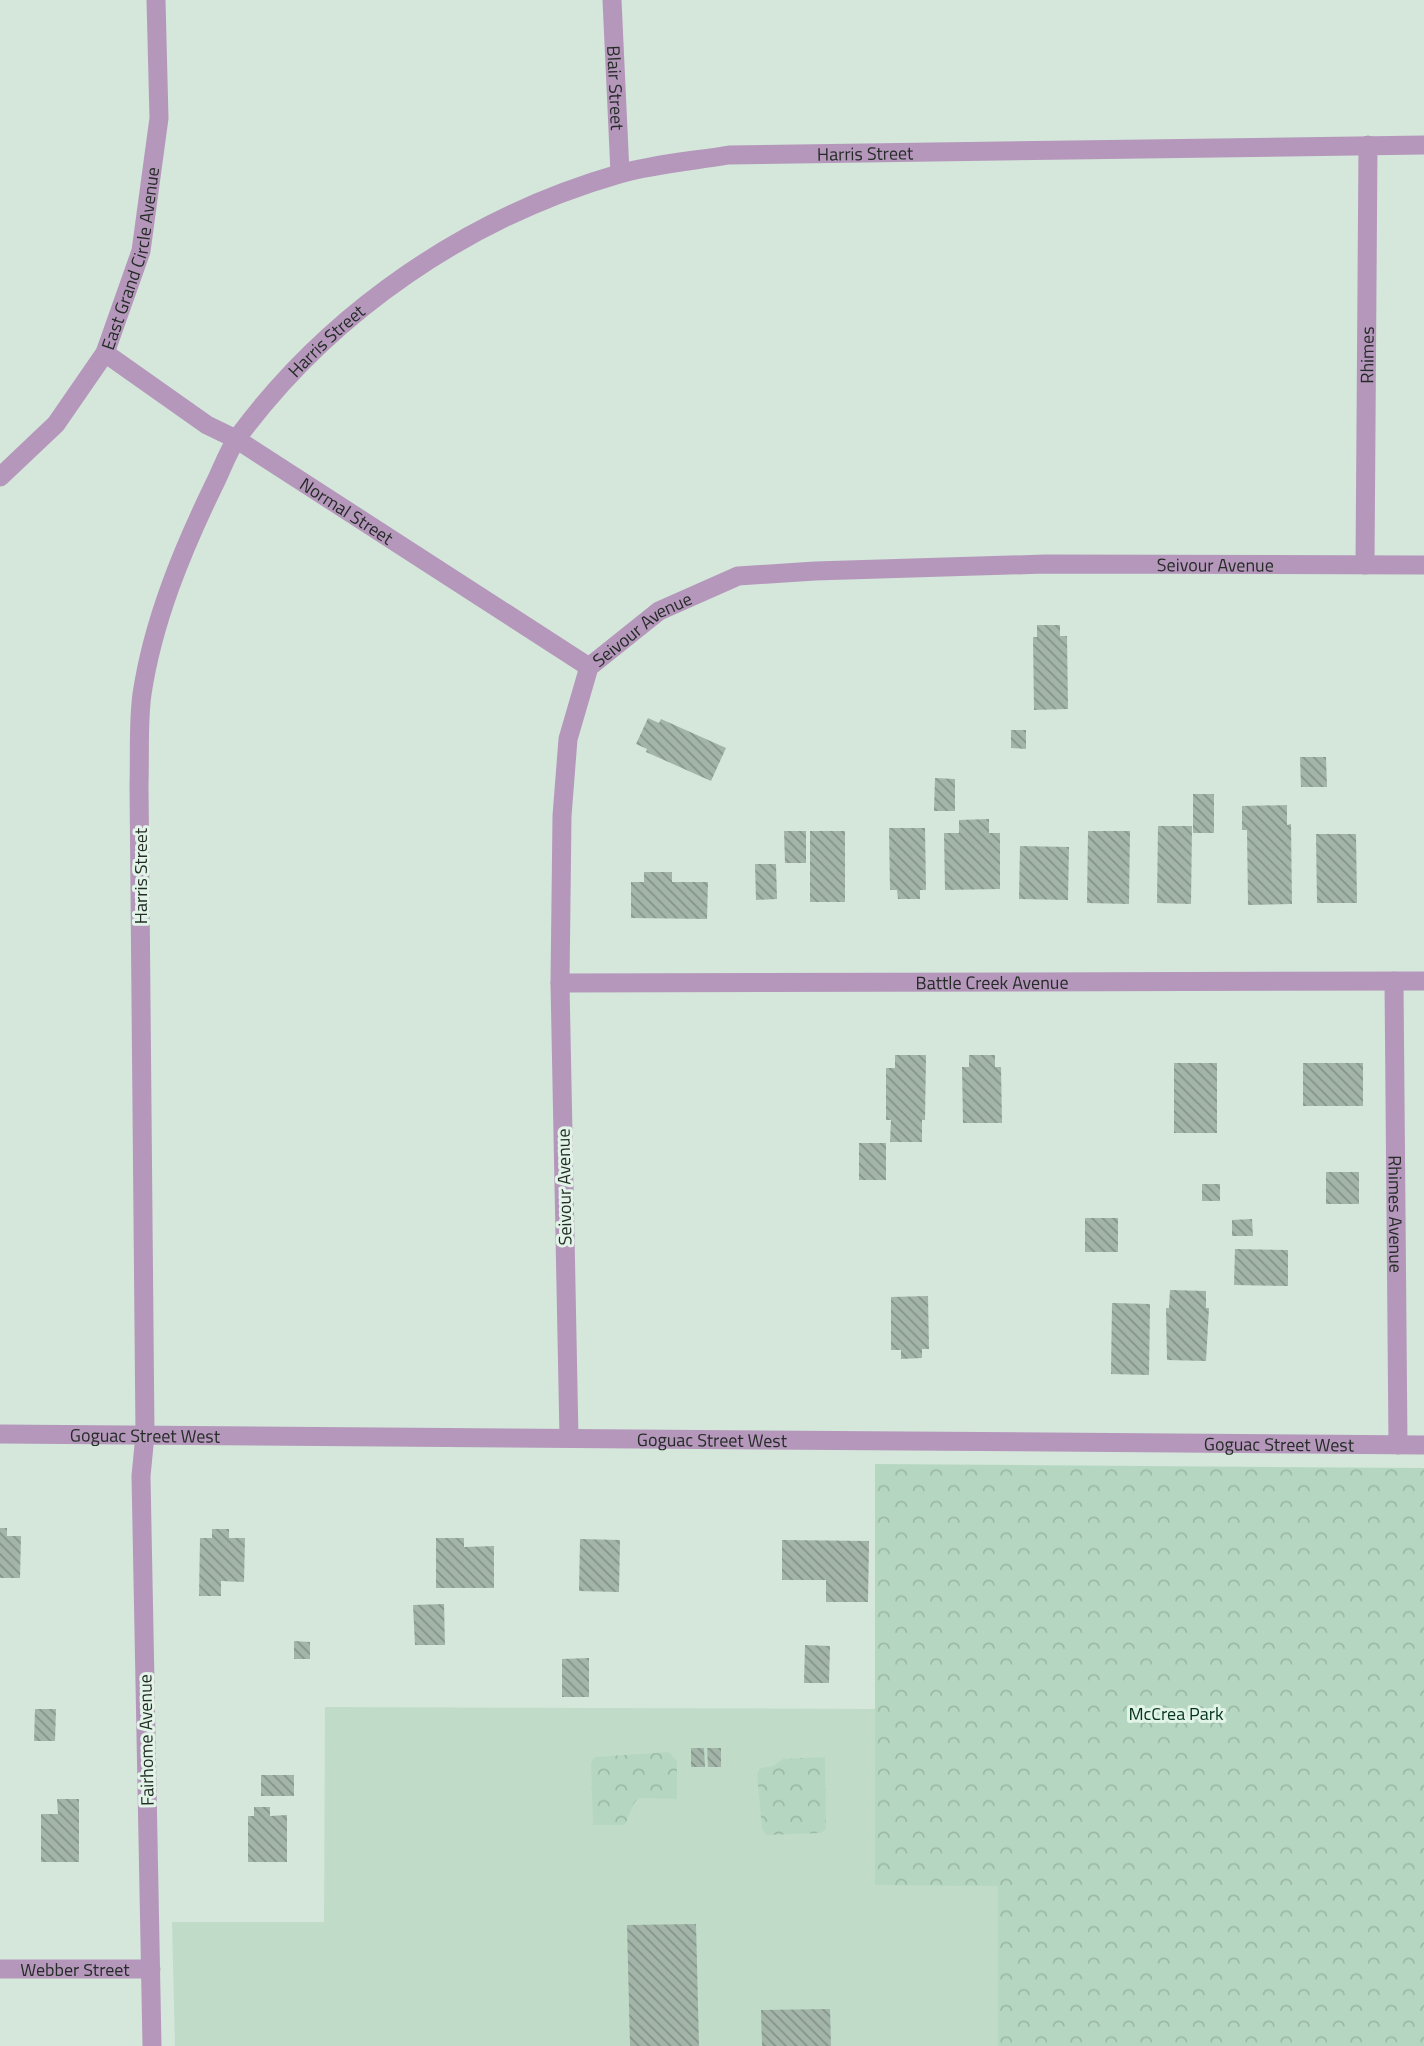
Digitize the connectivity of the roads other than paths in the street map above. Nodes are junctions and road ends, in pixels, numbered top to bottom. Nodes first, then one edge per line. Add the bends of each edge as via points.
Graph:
1 (156, 0) edge
2 (612, 0) edge
3 (1368, 145) junction
4 (1424, 145) edge
5 (621, 173) junction
6 (105, 354) junction
7 (236, 439) junction
8 (0, 477) edge
9 (1365, 565) junction
10 (1424, 565) edge
11 (589, 667) junction
12 (1394, 981) junction
13 (1424, 981) edge
14 (560, 983) junction
15 (0, 1434) edge
16 (145, 1435) junction
17 (569, 1438) junction
18 (1398, 1445) junction
19 (1424, 1445) edge
20 (0, 1969) edge
21 (151, 1969) junction
22 (152, 2046) edge

1 - 6 street, East Grand Circle Avenue via 159,118 143,238
2 - 5 street, Blair Street
3 - 4 street, Harris Street
3 - 5 street, Harris Street via 729,155
3 - 9 street, Rhimes
5 - 7 street, Harris Street via 532,205 443,249 361,308 295,369
6 - 7 street, Normal Street via 207,425
6 - 8 street, East Grand Circle Avenue via 56,424
7 - 11 street, Normal Street
7 - 16 street, Harris Street via 193,527 163,604 142,695
9 - 10 street, Seivour Avenue
9 - 11 street, Seivour Avenue via 1045,564 738,576 659,611
11 - 14 street, Seivour Avenue via 568,739
12 - 13 street, Battle Creek Avenue
12 - 14 street, Battle Creek Avenue
12 - 18 street, Rhimes Avenue
14 - 17 street, Seivour Avenue
15 - 16 street, Goguac Street West
16 - 17 street, Goguac Street West
16 - 21 street, Fairhome Avenue via 141,1476
17 - 18 street, Goguac Street West
18 - 19 street, Goguac Street West
20 - 21 street, Webber Street
21 - 22 street, Fairhome Avenue

